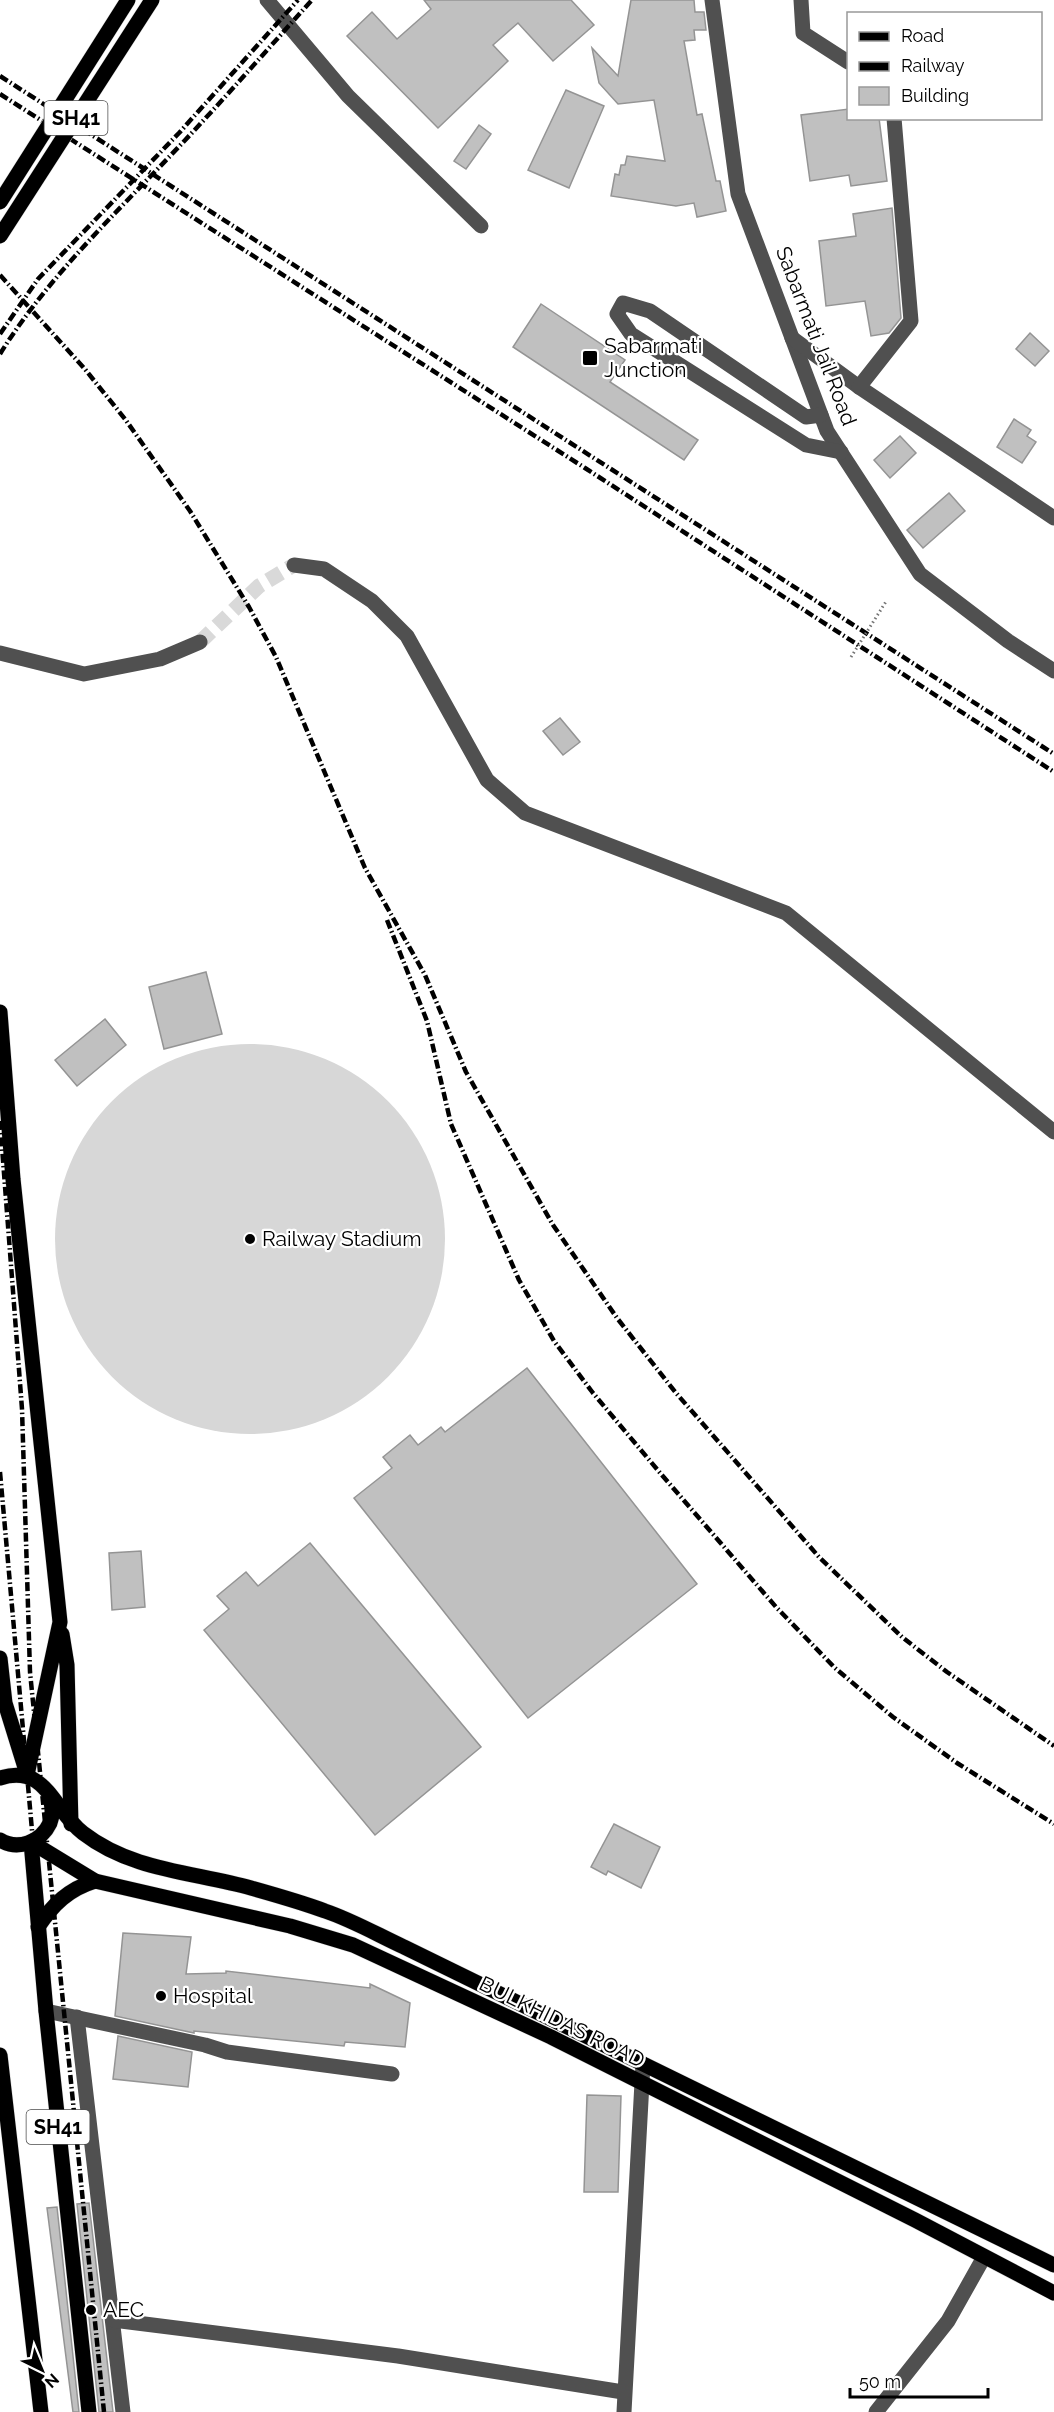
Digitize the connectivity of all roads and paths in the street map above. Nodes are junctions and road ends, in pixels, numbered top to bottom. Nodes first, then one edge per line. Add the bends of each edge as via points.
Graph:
1 (128, 0) edge
2 (152, 0) edge
3 (267, 0) edge
4 (712, 0) edge
5 (801, 0) edge
6 (847, 61) edge
7 (894, 120) edge
8 (0, 202) edge
9 (481, 226) dead end
10 (0, 236) edge
11 (792, 338) junction
12 (859, 387) junction
13 (821, 415) junction
14 (841, 452) junction
15 (1054, 518) edge
16 (294, 565) tunnel mouth
17 (887, 600) dead end
18 (200, 642) tunnel mouth
19 (0, 653) edge
20 (851, 657) dead end
21 (1054, 671) edge
22 (0, 1012) edge
23 (1054, 1132) edge
24 (60, 1622) junction
25 (0, 1658) edge
26 (27, 1775) junction
27 (0, 1778) edge
28 (49, 1794) junction
29 (71, 1824) junction
30 (0, 1840) edge
31 (31, 1842) junction
32 (95, 1881) junction
33 (38, 1927) junction
34 (46, 2011) junction
35 (77, 2017) junction
36 (0, 2055) edge
37 (643, 2064) junction
38 (392, 2074) dead end
39 (642, 2085) junction
40 (984, 2257) junction
41 (1054, 2265) edge
42 (1054, 2294) edge
43 (112, 2320) junction
44 (623, 2392) junction
45 (41, 2412) edge
46 (89, 2412) edge
47 (123, 2412) edge
48 (624, 2412) edge
49 (876, 2412) edge

1 - 8 main road, SH41, bridge
2 - 10 main road, SH41, bridge
3 - 9 street via 348,96
4 - 11 street, Sabarmati Jail Road via 738,194
5 - 6 street via 803,33
7 - 12 street via 911,321
11 - 12 street
11 - 13 street, Sabarmati Jail Road
12 - 15 street
13 - 14 street, Sabarmati Jail Road
13 - 14 street via 806,417 650,311 623,303 617,314 631,334 806,445
14 - 21 street, Sabarmati Jail Road via 920,574
16 - 23 street via 324,569 372,601 407,636 488,780 525,813 786,913
17 - 20 path, bridge
18 - 19 street via 160,659 84,674
22 - 24 main road via 13,1179
24 - 26 main road
24 - 29 main road via 67,1665
25 - 26 main road via 5,1703
26 - 27 main road
26 - 28 main road via 40,1782
28 - 29 main road
28 - 31 main road via 50,1822 43,1834
29 - 37 main road via 96,1843 151,1867 250,1887 327,1911
30 - 31 main road via 18,1845
31 - 32 main road, BULKHIDAS ROAD
31 - 33 main road, SH41
32 - 33 main road via 69,1892 49,1909
32 - 39 main road, BULKHIDAS ROAD via 290,1926 353,1945 551,2037
33 - 34 main road, SH41
34 - 35 street
34 - 46 main road, SH41
35 - 38 street via 227,2052
35 - 43 street
36 - 45 main road, SH41
37 - 39 street
37 - 41 main road
39 - 40 main road, BULKHIDAS ROAD
39 - 44 street
40 - 42 main road, BULKHIDAS ROAD
40 - 49 street via 948,2321
43 - 44 street via 398,2356
43 - 47 street
44 - 48 street

